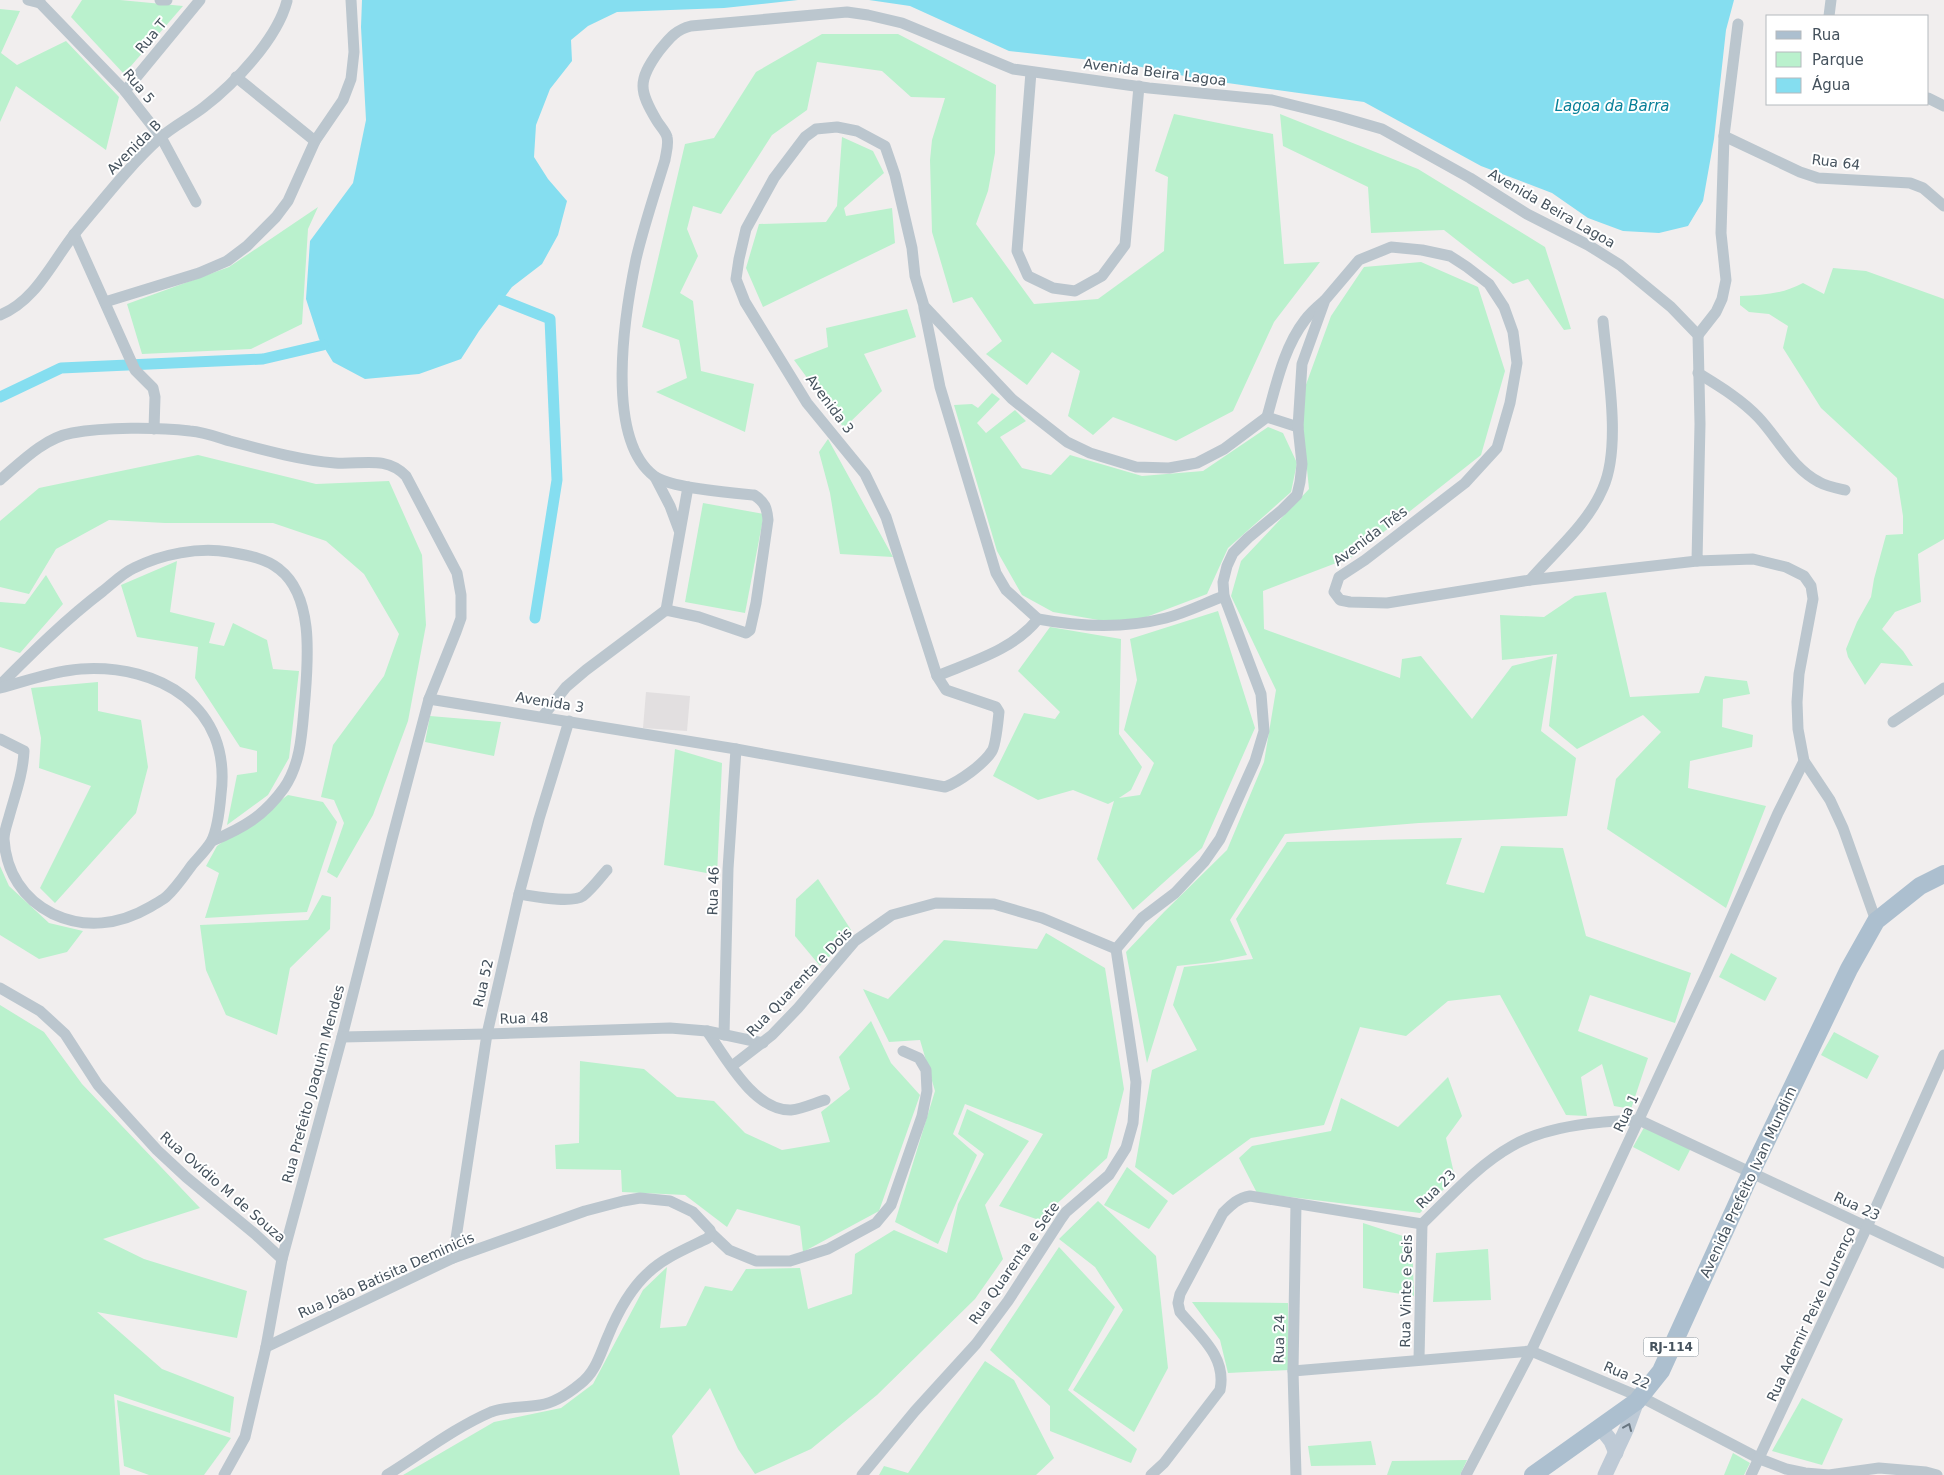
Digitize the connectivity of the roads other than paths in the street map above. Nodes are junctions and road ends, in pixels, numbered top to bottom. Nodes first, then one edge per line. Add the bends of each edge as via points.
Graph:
1 (28, 0) edge
2 (160, 0) edge
3 (167, 0) edge
4 (200, 0) edge
5 (351, 0) edge
6 (1831, 0) edge
7 (287, 1) edge
8 (40, 2) edge
9 (1829, 15) edge
10 (1738, 24) dead end
11 (1031, 72) junction
12 (236, 77) junction
13 (1139, 86) junction
14 (125, 91) junction
15 (1929, 98) edge
16 (1944, 106) edge
17 (1724, 136) junction
18 (161, 137) junction
19 (315, 141) junction
20 (196, 202) dead end
21 (1944, 206) edge
22 (74, 234) junction
23 (1325, 300) junction
24 (105, 302) junction
25 (924, 306) junction
26 (0, 315) edge
27 (1603, 321) dead end
28 (1698, 335) junction
29 (1698, 373) junction
30 (1267, 417) junction
31 (1298, 427) junction
32 (154, 429) junction
33 (656, 477) junction
34 (0, 480) edge
35 (688, 487) junction
36 (1845, 490) dead end
37 (679, 530) junction
38 (1696, 561) junction
39 (1530, 580) junction
40 (1224, 596) junction
41 (666, 610) junction
42 (1038, 619) junction
43 (937, 676) junction
44 (0, 686) edge
45 (1944, 688) edge
46 (429, 698) junction
47 (543, 716) junction
48 (569, 721) junction
49 (1893, 722) dead end
50 (0, 739) edge
51 (736, 749) junction
52 (1804, 761) junction
53 (212, 841) junction
54 (608, 870) dead end
55 (1944, 874) edge
56 (519, 894) junction
57 (1876, 921) junction
58 (1116, 949) junction
59 (0, 988) edge
60 (707, 1031) junction
61 (487, 1034) junction
62 (724, 1035) junction
63 (342, 1037) junction
64 (763, 1043) junction
65 (903, 1051) dead end
66 (1944, 1055) edge
67 (732, 1066) junction
68 (825, 1100) dead end
69 (1639, 1120) junction
70 (1751, 1173) junction
71 (1296, 1204) junction
72 (1422, 1224) junction
73 (1867, 1227) junction
74 (711, 1233) junction
75 (453, 1258) junction
76 (282, 1259) junction
77 (1944, 1263) edge
78 (266, 1347) junction
79 (1531, 1350) junction
80 (1419, 1359) junction
81 (1293, 1371) junction
82 (1639, 1399) junction
83 (1600, 1427) junction
84 (1616, 1453) junction
85 (1760, 1459) junction
86 (1877, 1472) edge
87 (224, 1475) edge
88 (387, 1475) edge
89 (862, 1475) edge
90 (1151, 1475) edge
91 (1296, 1475) edge
92 (1466, 1475) edge
93 (1533, 1475) edge
94 (1605, 1475) edge
95 (1752, 1475) edge
96 (1937, 1475) edge

1 - 8 street
2 - 3 street
4 - 14 street, Rua T
5 - 19 street via 352,79 343,100
6 - 9 street
7 - 12 street, Avenida B via 272,36
8 - 14 street, Rua 5
10 - 17 street
11 - 13 street, Avenida Beira Lagoa
11 - 13 street via 1016,251 1028,276 1053,288 1075,291 1102,276 1125,245
11 - 33 street, Avenida Beira Lagoa via 1013,69 902,23 868,14 847,12 691,26 674,33 651,63 643,85 644,100 667,137 667,145 636,259 626,317 621,393 626,428 634,450 642,465
12 - 18 street, Avenida B via 204,106
12 - 19 street
13 - 28 street, Avenida Beira Lagoa via 1272,100 1382,129 1620,265 1671,307
14 - 18 street, Rua 5
15 - 16 street
17 - 21 street, Rua 64 via 1818,178 1910,184 1923,188
17 - 28 street via 1721,233 1726,280 1716,312
18 - 20 street, Rua 5
18 - 22 street, Avenida B
19 - 24 street via 288,201 247,246 228,261 200,273
22 - 24 street
22 - 26 street, Avenida B via 27,298
23 - 30 street via 1304,321 1289,349
23 - 31 street via 1302,364
23 - 39 street, Avenida Três via 1358,260 1391,247 1450,256 1489,284 1504,307 1513,332 1517,363 1497,448 1465,483 1339,576 1334,592 1340,600 1388,603
24 - 32 street via 135,370 152,388
25 - 30 street, Avenida 3 via 1012,399 1068,442 1090,453 1136,467 1169,468 1198,463 1224,449
25 - 42 street via 940,387 996,573 1006,590
25 - 43 street, Avenida 3 via 895,175 885,146 856,131 837,127 816,129 805,137 774,178 746,229 736,279 745,302 807,403 865,474 886,517
27 - 39 street via 1612,411 1611,463 1603,488 1581,524
28 - 29 street
29 - 36 street via 1750,408 1788,456 1810,477
29 - 38 street via 1700,424
30 - 31 street
31 - 40 street via 1302,464 1297,495 1233,553 1223,582
32 - 34 street, Rua Prefeito Joaquim Mendes via 87,431 51,439
32 - 46 street, Rua Prefeito Joaquim Mendes via 210,434 293,456 334,463 384,463 399,468 457,573 461,595 461,618
33 - 35 street
33 - 37 street
35 - 37 street
35 - 41 street via 754,496 767,508 756,603 750,630 746,633
37 - 41 street
38 - 39 street, Avenida Três
38 - 52 street via 1753,559 1786,567 1804,576 1810,586 1814,599 1797,702
40 - 42 street via 1166,618 1124,626 1092,627
40 - 58 street via 1261,694 1264,731 1257,754 1220,839 1204,862 1175,893 1142,918
41 - 47 street via 566,687
42 - 43 street via 1030,629 1001,649
43 - 51 street, Avenida 3 via 946,690 990,704 998,712 993,750 966,776 945,787
44 - 53 street via 80,669 116,670 154,679 172,688 196,706 216,737 222,756 222,788
44 - 53 street via 50,634 133,568 172,554 222,551 253,556 279,569 292,585 307,627 308,662 298,762 284,788 264,813 238,830
45 - 49 street
46 - 47 street, Avenida 3
46 - 63 street, Rua Prefeito Joaquim Mendes
47 - 48 street, Avenida 3
48 - 51 street, Avenida 3
48 - 56 street, Rua 52
50 - 53 street via 24,751 24,767 4,837 13,878 39,907 65,920 88,924 136,915 165,898
51 - 62 street, Rua 46 via 728,869
52 - 57 street via 1830,800 1843,828
52 - 69 street, Rua 1
54 - 56 street via 577,898
55 - 57 main road, Avenida Prefeito Ivan Mundim / RJ-114 via 1920,886
56 - 61 street, Rua 52
57 - 70 main road, Avenida Prefeito Ivan Mundim / RJ-114 via 1849,969
58 - 64 street, Rua Quarenta e Dois via 1042,918 994,904 936,903 892,915 855,941 798,1008
58 - 89 street, Rua Quarenta e Sete via 1136,1082 1133,1123 1126,1148 1109,1176 1066,1212 976,1344
59 - 76 street, Rua Ovídio M de Souza via 40,1011 65,1034 98,1085 157,1150
60 - 61 street, Rua 48 via 670,1028
60 - 62 street, Rua 48
60 - 67 street
61 - 63 street, Rua 48
61 - 75 street, Rua 52
62 - 64 street, Rua 48
63 - 76 street, Rua Prefeito Joaquim Mendes
64 - 67 street, Rua Quarenta e Dois
65 - 74 street, Rua João Batisita Deminicis via 919,1058 926,1070 927,1091 922,1116 891,1205 876,1223 828,1249 790,1261 756,1261 729,1250
66 - 73 street, Rua Ademir Peixe Lourenço
67 - 68 street via 756,1096 776,1108 792,1110
69 - 70 street, Rua 23
69 - 72 street, Rua 23 via 1611,1120 1545,1132 1512,1146 1475,1173
69 - 79 street, Rua 1
70 - 73 street, Rua 23
70 - 82 main road, Avenida Prefeito Ivan Mundim / RJ-114 via 1660,1371
71 - 72 street, Rua 23
71 - 81 street, Rua 24
71 - 90 street, Rua 23 via 1250,1196 1234,1202 1223,1213 1178,1303 1180,1312 1216,1355 1222,1379 1220,1390 1164,1463
72 - 80 street, Rua Vinte e Seis
73 - 77 street, Rua 23
73 - 85 street, Rua Ademir Peixe Lourenço
74 - 75 street, Rua João Batisita Deminicis via 693,1212 683,1206 670,1201 640,1198 585,1211
74 - 88 street via 708,1238 664,1261 636,1286 593,1370 582,1383 541,1405 493,1411 462,1426
75 - 78 street, Rua João Batisita Deminicis
76 - 78 street, Rua Prefeito Joaquim Mendes
78 - 87 street, Rua Prefeito Joaquim Mendes via 245,1437
79 - 80 street, Rua 22
79 - 82 street, Rua 22
79 - 92 street, Rua 1
80 - 81 street, Rua 22
81 - 91 street, Rua 24
82 - 83 main road, Avenida Prefeito Ivan Mundim / RJ-114
84 -> 82 street
82 - 85 street, Rua 22
83 - 84 street
83 - 93 main road, Avenida Prefeito Ivan Mundim / RJ-114
84 - 94 street
85 - 86 street, Rua 22 via 1805,1473
85 - 95 street, Rua Ademir Peixe Lourenço
86 - 96 street, Rua 22

